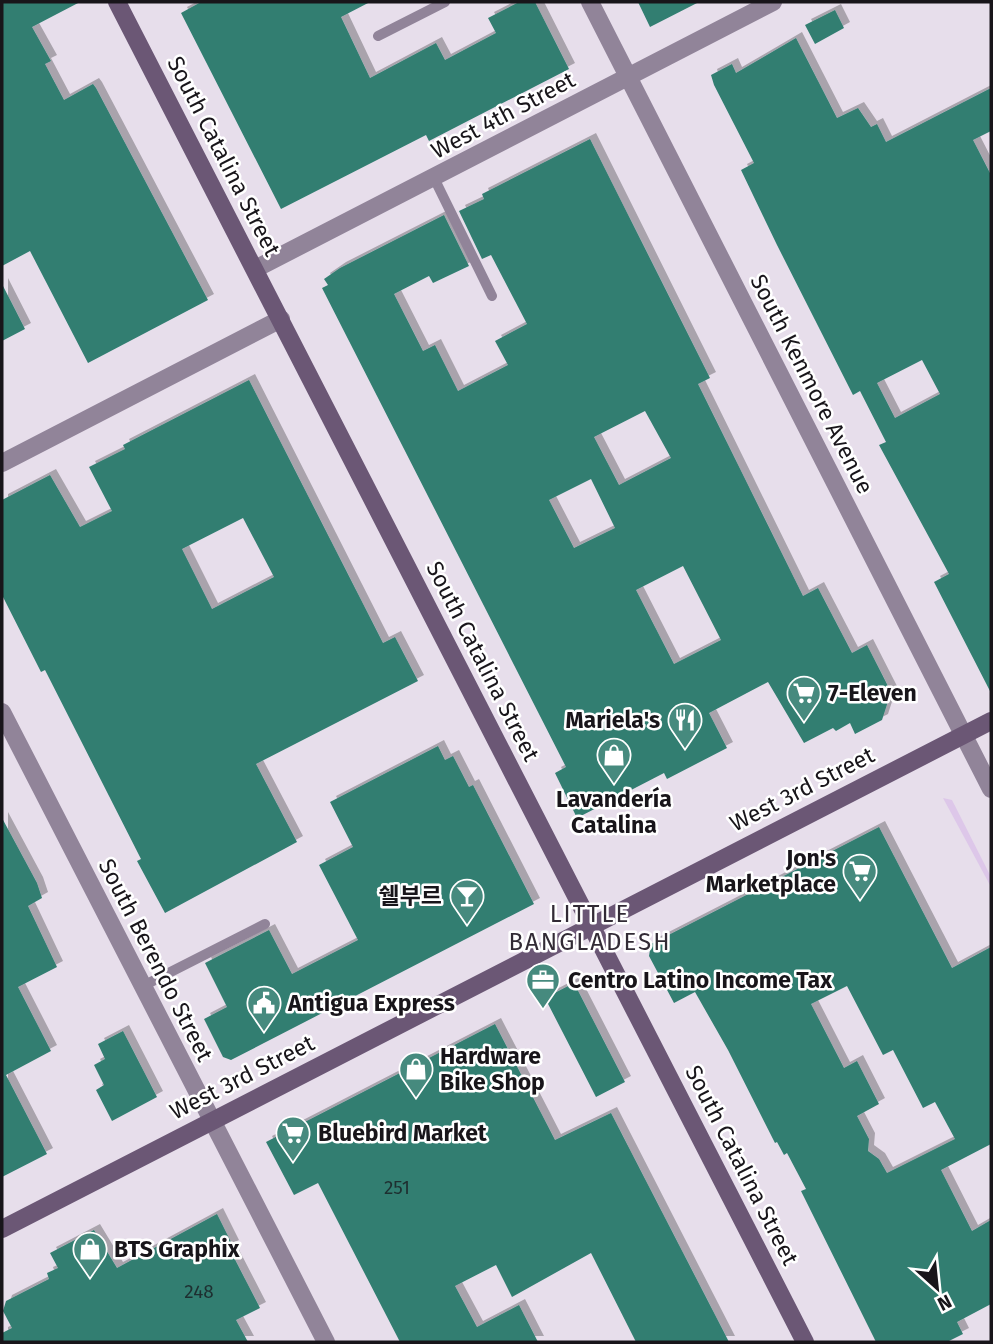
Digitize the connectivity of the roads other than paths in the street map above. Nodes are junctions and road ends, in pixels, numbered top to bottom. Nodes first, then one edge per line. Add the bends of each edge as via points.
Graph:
1 (117, 2) edge
2 (445, 2) edge
3 (590, 2) edge
4 (772, 2) edge
5 (378, 36) dead end
6 (629, 77) junction
7 (434, 178) junction
8 (255, 269) junction
9 (492, 296) dead end
10 (281, 320) junction
11 (2, 463) edge
12 (2, 712) edge
13 (991, 721) edge
14 (963, 736) junction
15 (991, 789) edge
16 (265, 924) dead end
17 (591, 925) junction
18 (141, 986) junction
19 (212, 1121) junction
20 (2, 1229) edge
21 (326, 1342) edge
22 (805, 1342) edge

1 - 8 street, South Catalina Street
2 - 5 lane
3 - 6 street, South Kenmore Avenue
4 - 6 street, West 4th Street
6 - 7 street, West 4th Street
6 - 14 street, South Kenmore Avenue
7 - 8 street, West 4th Street
7 - 9 lane
8 - 10 street, South Catalina Street
10 - 11 street
10 - 17 street, South Catalina Street
12 - 18 street, South Berendo Street
13 - 14 street, West 3rd Street
14 - 15 street, South Kenmore Avenue
14 - 17 street, West 3rd Street
16 - 18 lane
17 - 19 street, West 3rd Street
17 - 22 street, South Catalina Street
18 - 19 street, South Berendo Street
19 - 20 street, West 3rd Street
19 - 21 street, South Berendo Street

